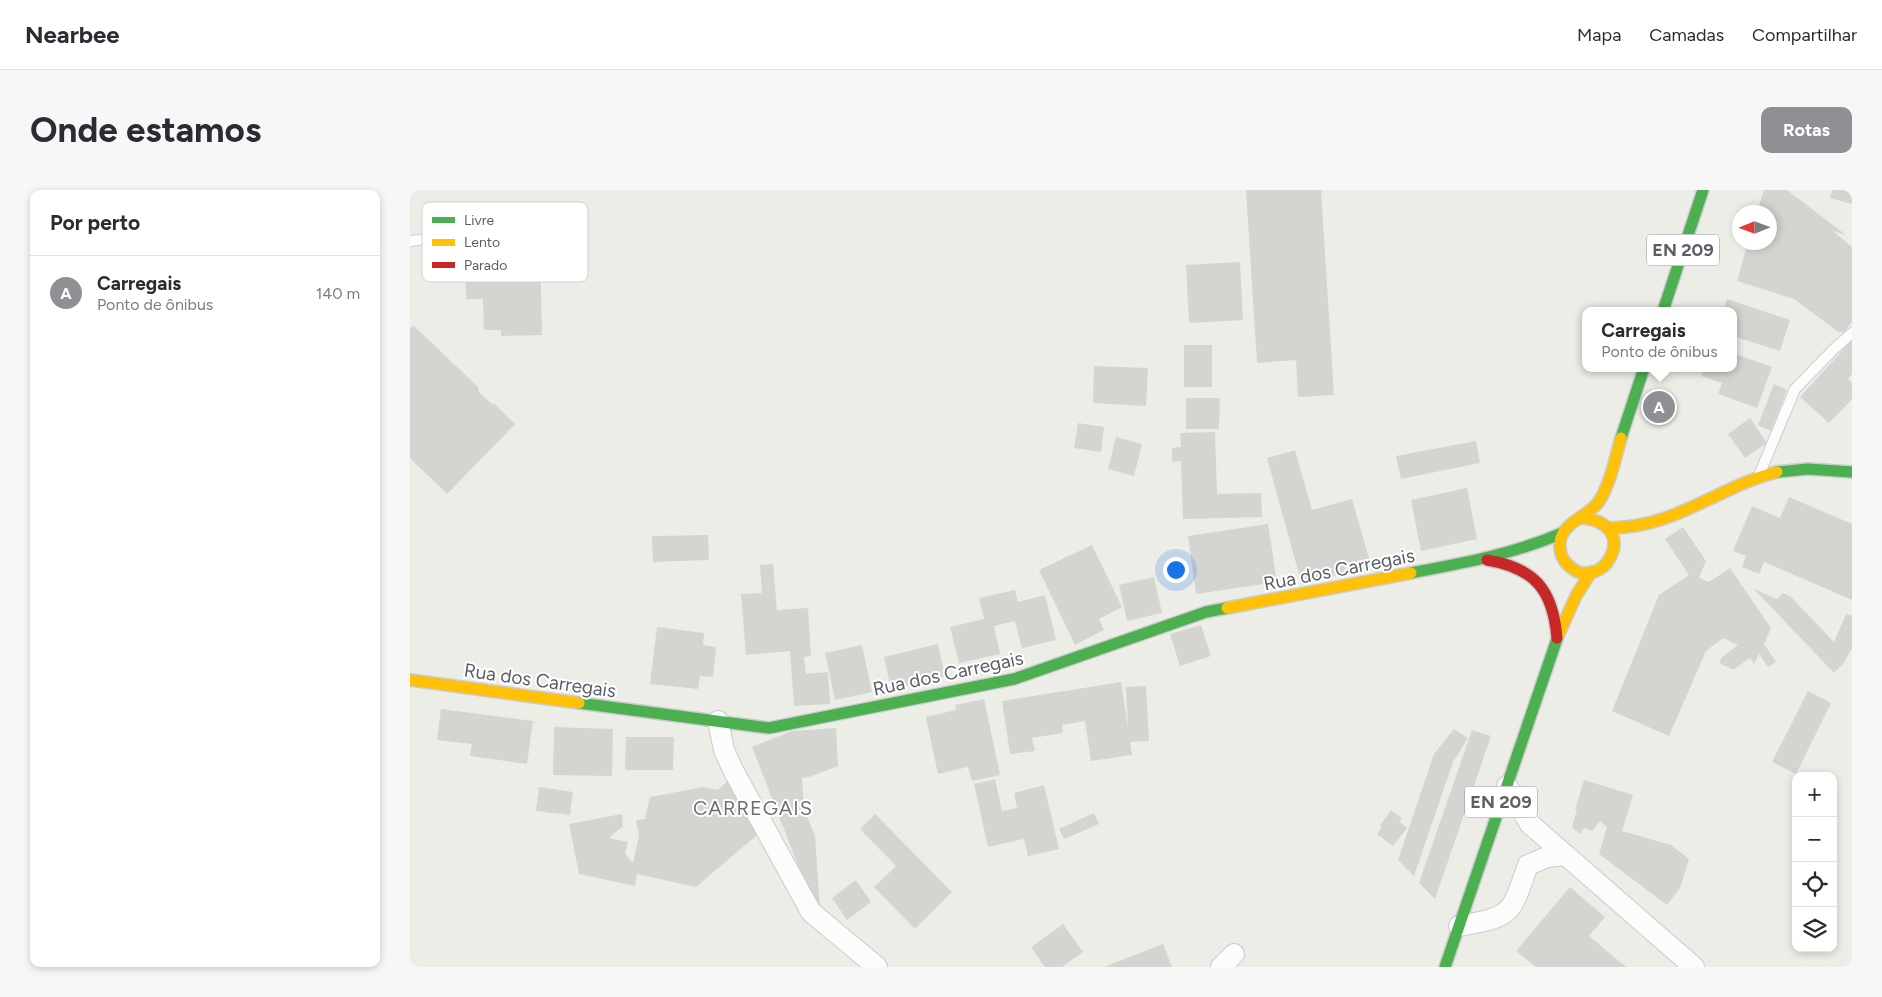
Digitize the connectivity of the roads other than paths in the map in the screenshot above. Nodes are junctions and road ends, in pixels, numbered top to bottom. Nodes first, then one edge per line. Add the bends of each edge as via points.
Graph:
1 (1704, 190) edge
2 (1664, 307) edge
3 (1852, 333) edge
4 (1643, 372) edge
5 (1852, 472) edge
6 (1610, 473) junction
7 (1758, 478) junction
8 (1582, 518) junction
9 (1662, 520) junction
10 (1608, 528) junction
11 (1562, 533) junction
12 (1612, 555) junction
13 (1526, 558) dead end
14 (1483, 559) junction
15 (1551, 560) dead end
16 (1567, 564) junction
17 (1592, 572) junction
18 (1557, 638) junction
19 (410, 680) edge
20 (718, 721) junction
21 (1507, 786) junction
22 (1539, 831) junction
23 (1566, 855) junction
24 (1528, 865) junction
25 (1459, 926) junction
26 (877, 967) edge
27 (1445, 967) edge
28 (1694, 967) edge

1 - 2 street, EN 209
3 - 7 lane via 1795,389
4 - 6 street
5 - 7 street via 1803,467
6 - 8 street via 1597,504
6 - 10 street
7 - 9 street
8 - 10 street via 1592,518
8 - 11 street via 1567,526
9 - 10 street via 1633,528
9 - 12 street
10 - 12 street via 1613,536
11 - 14 street, Rua dos Carregais via 1534,545
11 - 16 street, EN 209 via 1560,550
12 - 17 street, EN 209 via 1608,563
13 - 14 street, Rua dos Carregais
14 - 18 street, Rua dos Carregais via 1521,569 1545,589 1557,619
14 - 20 street, Rua dos Carregais via 1206,612 1014,679 769,728
15 - 16 street
16 - 17 street via 1582,572
16 - 18 street, EN 209
17 - 18 street, EN 209 via 1576,596
18 - 21 street, EN 209
19 - 20 street, Rua dos Carregais
20 - 26 street via 724,750 733,770 810,912
21 - 22 street via 1530,824
21 - 25 street, EN 209
22 - 23 street
22 - 24 street
23 - 24 street via 1547,857
23 - 28 street
24 - 25 street via 1515,902 1507,912 1493,919
25 - 27 street, EN 209

